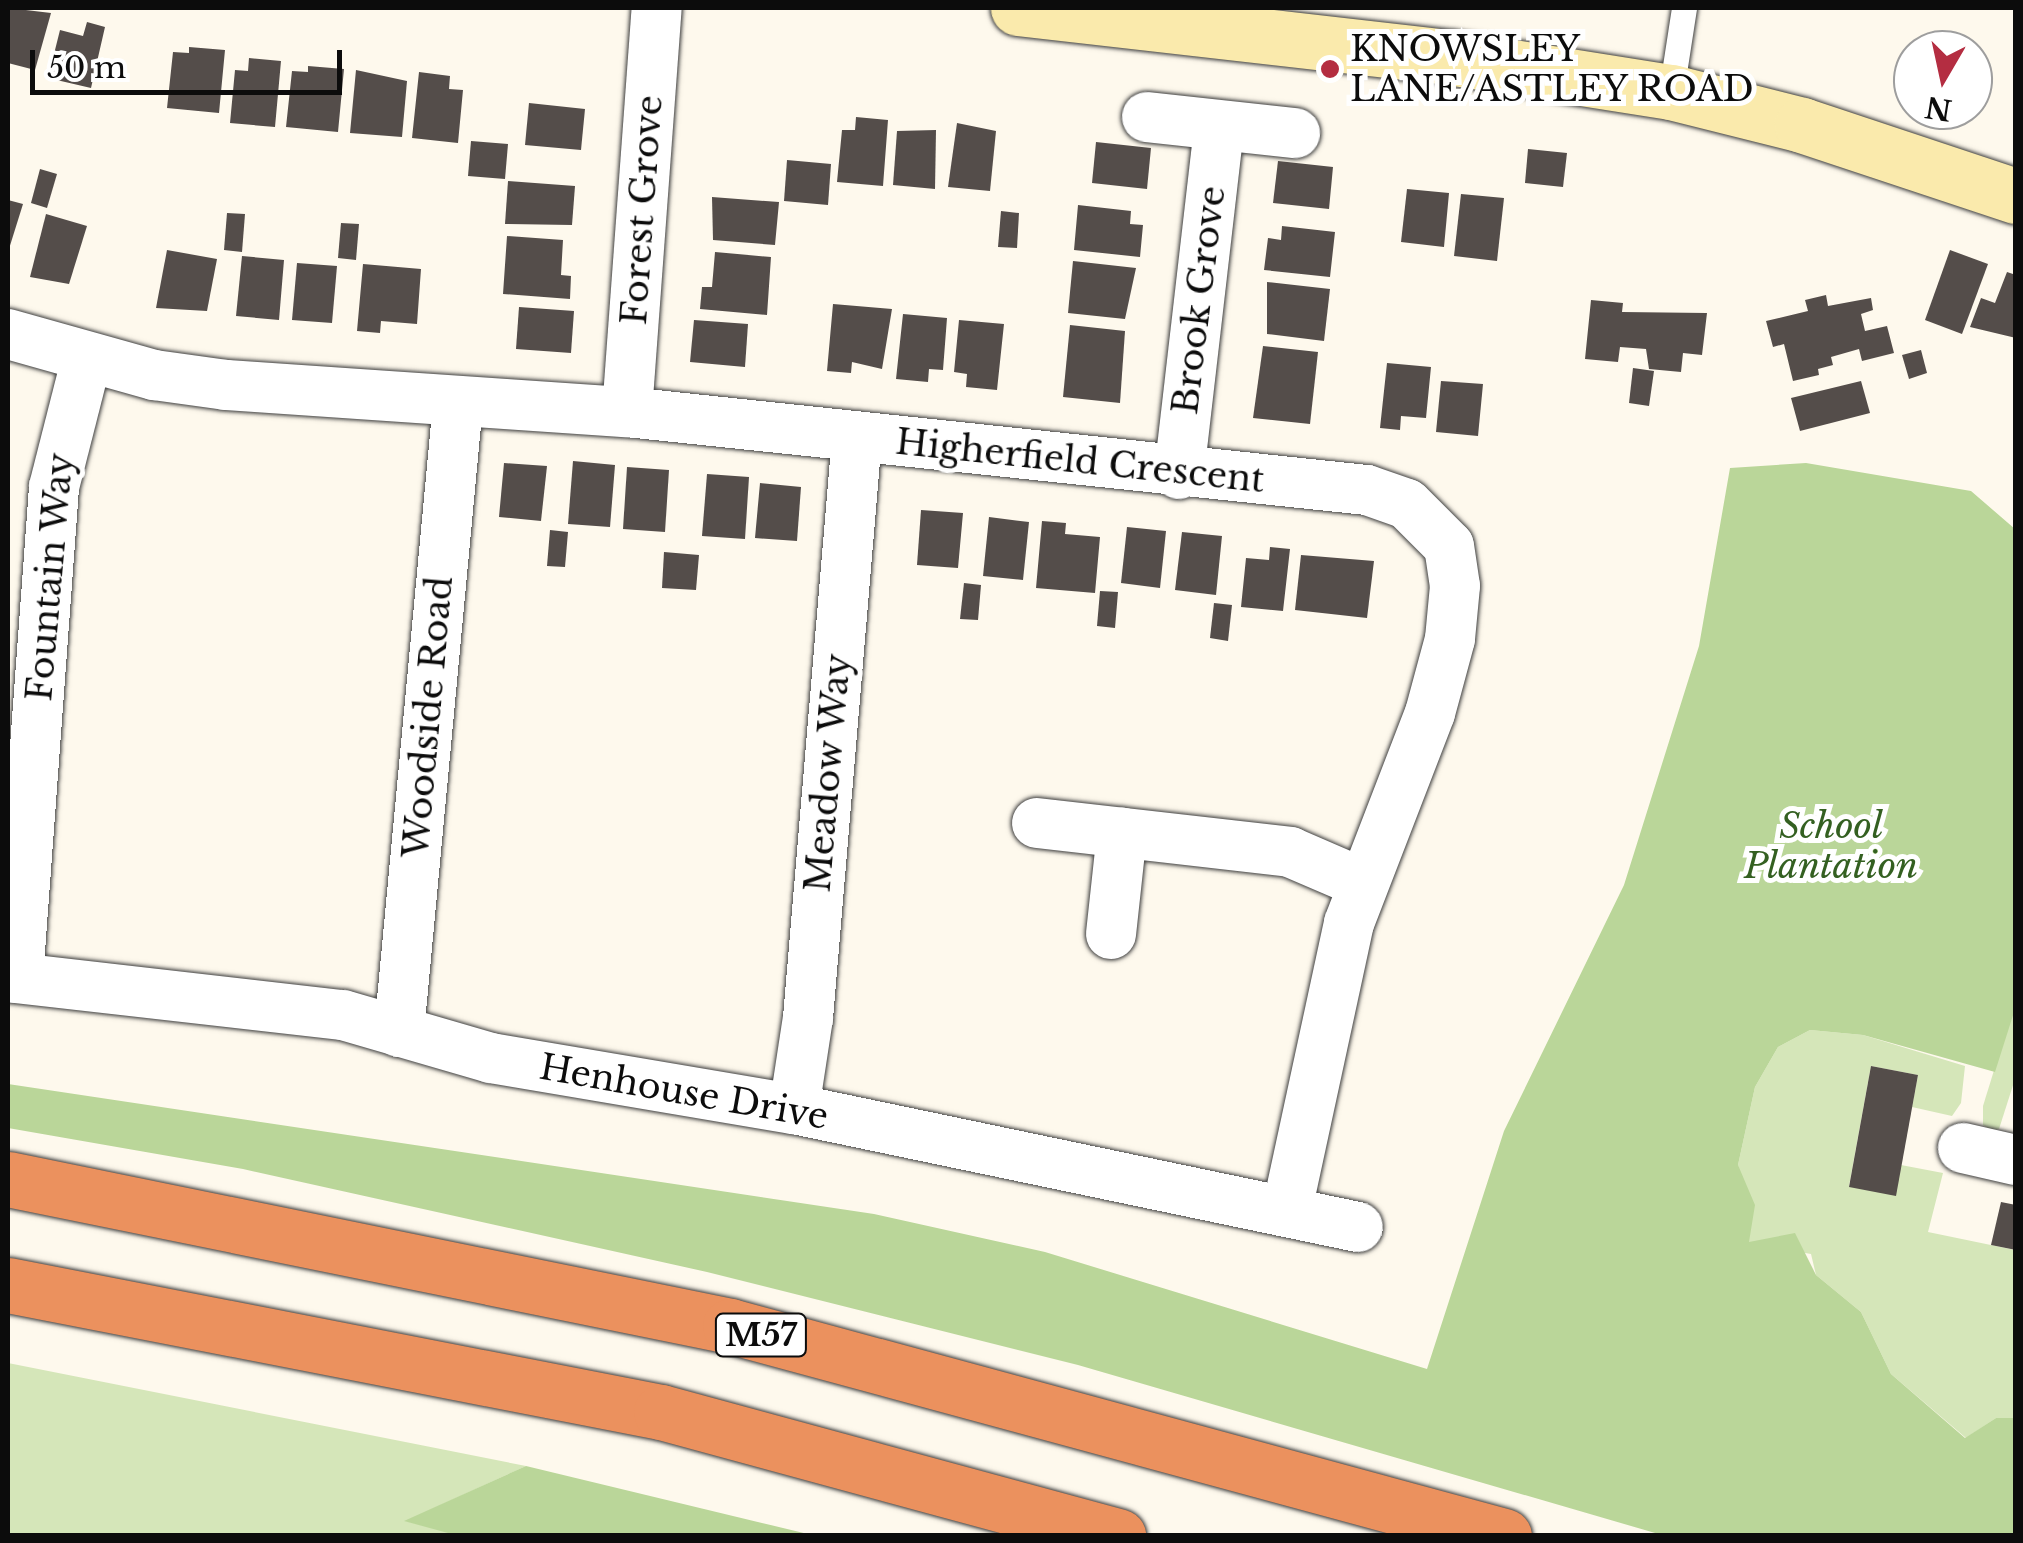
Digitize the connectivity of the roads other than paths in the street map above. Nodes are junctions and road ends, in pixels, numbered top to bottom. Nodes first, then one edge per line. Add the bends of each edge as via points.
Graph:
1 (657, 8) edge
2 (1018, 8) edge
3 (1684, 8) edge
4 (1122, 12) edge
5 (1671, 92) junction
6 (1147, 117) dead end
7 (1219, 126) junction
8 (1295, 133) dead end
9 (2016, 196) edge
10 (8, 334) edge
11 (86, 358) junction
12 (458, 403) junction
13 (627, 412) junction
14 (856, 436) junction
15 (1179, 474) junction
16 (1037, 822) dead end
17 (1122, 833) junction
18 (1362, 882) junction
19 (1111, 934) dead end
20 (13, 978) edge
21 (399, 1032) junction
22 (794, 1109) junction
23 (1963, 1148) dead end
24 (2016, 1160) edge
25 (8, 1178) edge
26 (1286, 1210) junction
27 (1358, 1227) dead end
28 (8, 1285) edge
29 (1118, 1536) edge
30 (1504, 1536) edge

1 - 13 street, Forest Grove
2 - 4 main road
3 - 5 lane
4 - 5 main road
5 - 9 main road via 1802,125
6 - 7 street
7 - 8 street
7 - 15 street, Brook Grove
10 - 11 street, Higherfield Crescent
11 - 12 street, Higherfield Crescent via 226,385
11 - 20 street, Fountain Way via 54,487
12 - 13 street, Higherfield Crescent
12 - 21 street, Woodside Road
13 - 14 street, Higherfield Crescent
14 - 15 street, Higherfield Crescent
14 - 22 street, Meadow Way via 808,1018
15 - 18 street, Higherfield Crescent via 1387,495 1424,516 1449,546 1454,608 1442,673
16 - 17 street
17 - 18 street via 1290,852
17 - 19 street
18 - 26 street, Higherfield Crescent
20 - 21 street, Henhouse Drive via 310,1010
21 - 22 street, Henhouse Drive via 491,1058
22 - 26 street, Henhouse Drive
23 - 24 street
25 - 30 highway, M57 via 730,1326
26 - 27 street, Henhouse Drive
28 - 29 highway via 661,1412

